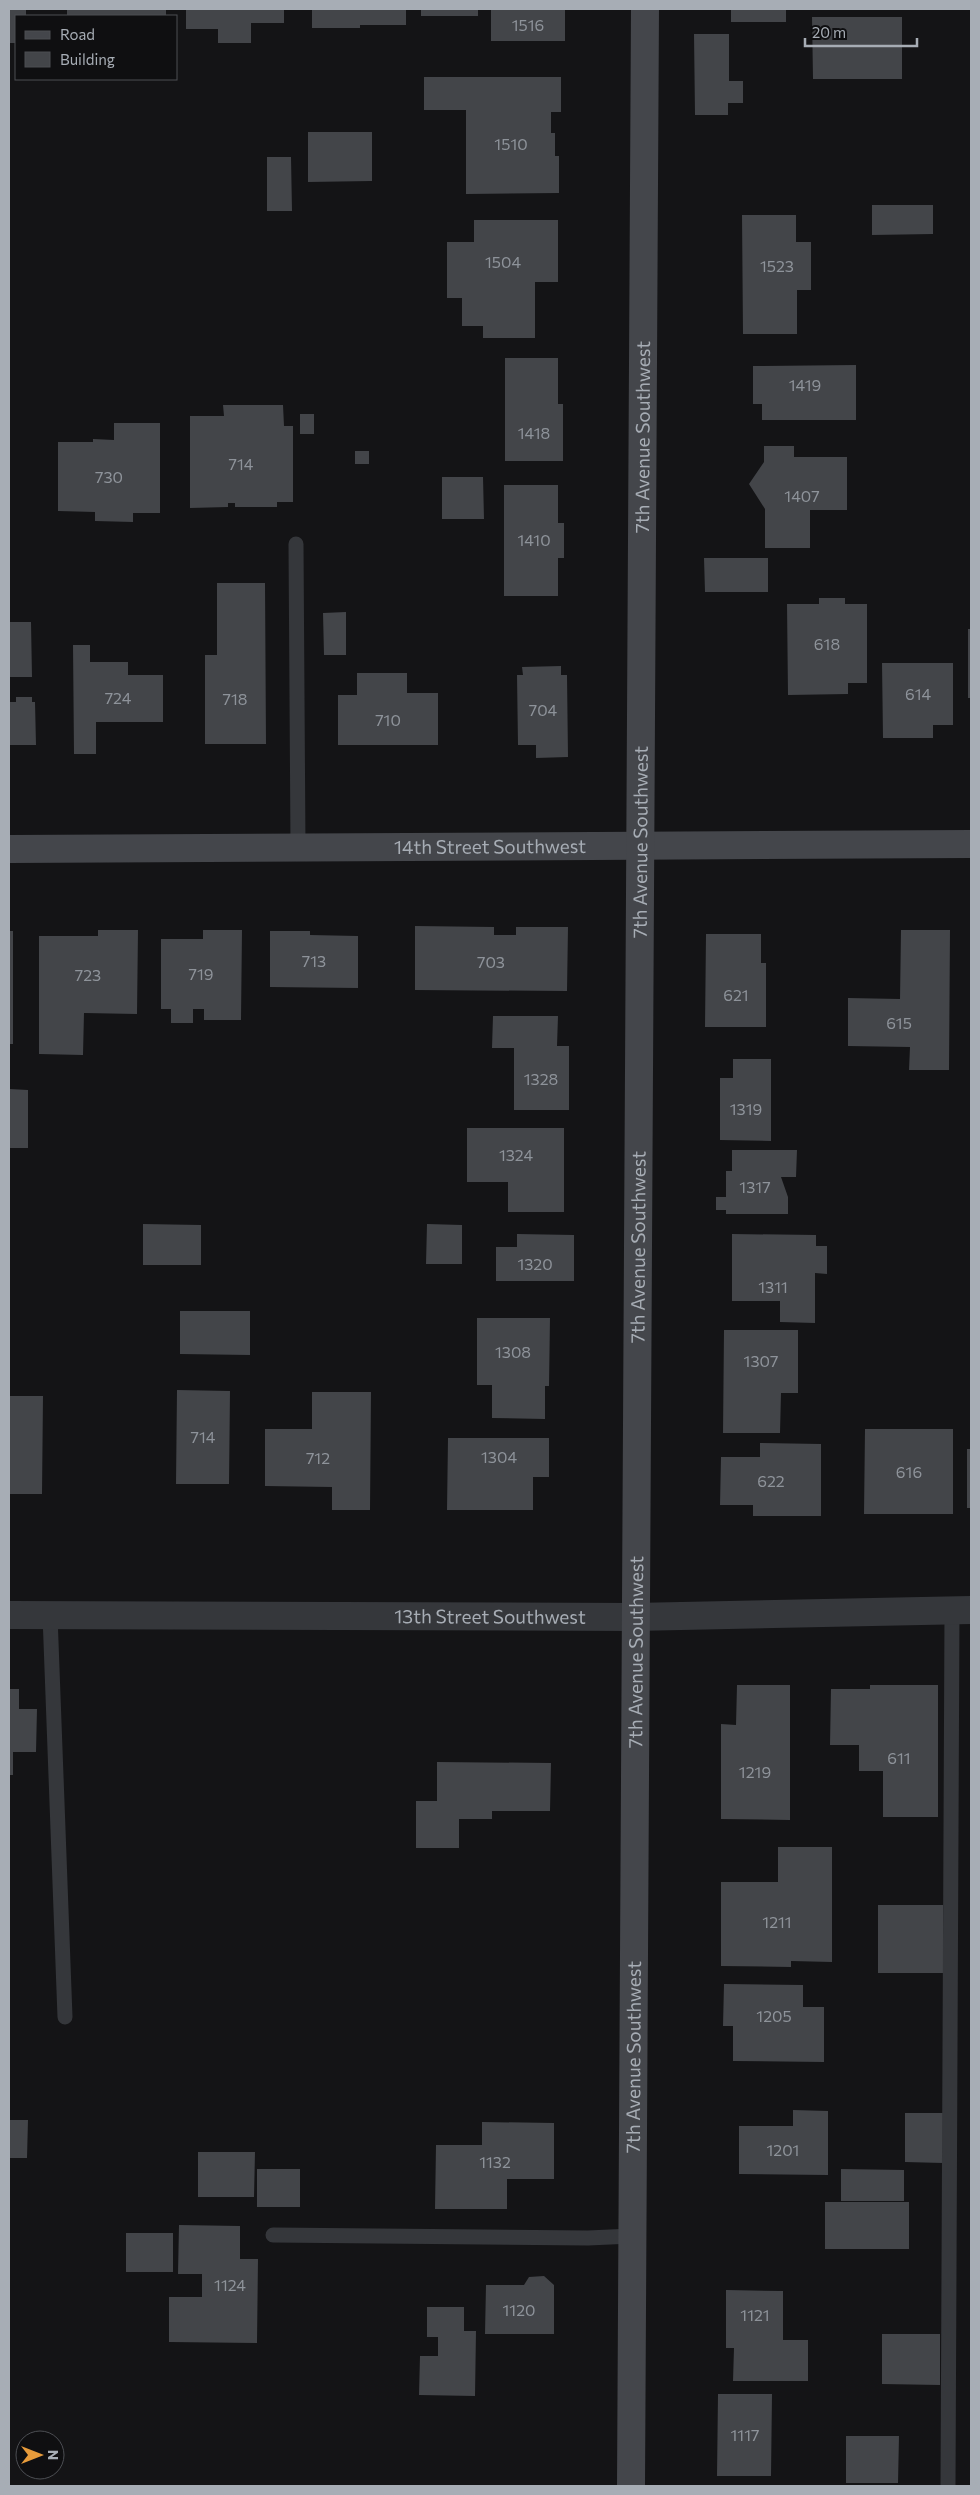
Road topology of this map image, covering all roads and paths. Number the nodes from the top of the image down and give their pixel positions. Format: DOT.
graph roads {
  1 [pos="645,9"];
  2 [pos="296,544"];
  3 [pos="971,844"];
  4 [pos="639,846"];
  5 [pos="298,848"];
  6 [pos="9,849"];
  7 [pos="962,1611"];
  8 [pos="9,1615"];
  9 [pos="50,1615"];
  10 [pos="634,1617"];
  11 [pos="65,2017"];
  12 [pos="273,2235"];
  13 [pos="632,2236"];
  14 [pos="631,2486"];
  15 [pos="948,2486"];
  1 -- 4 [label="street, 7th Avenue Southwest"];
  2 -- 5 [label="lane"];
  3 -- 4 [label="street, 14th Street Southwest"];
  4 -- 5 [label="street, 14th Street Southwest"];
  4 -- 10 [label="street, 7th Avenue Southwest"];
  5 -- 6 [label="street, 14th Street Southwest"];
  7 -- 10 [label="street, 13th Street Southwest"];
  7 -- 15 [label="lane"];
  8 -- 9 [label="street, 13th Street Southwest"];
  9 -- 10 [label="street, 13th Street Southwest"];
  9 -- 11 [label="lane"];
  10 -- 13 [label="street, 7th Avenue Southwest"];
  12 -- 13 [label="lane"];
  13 -- 14 [label="street, 7th Avenue Southwest"];
}
